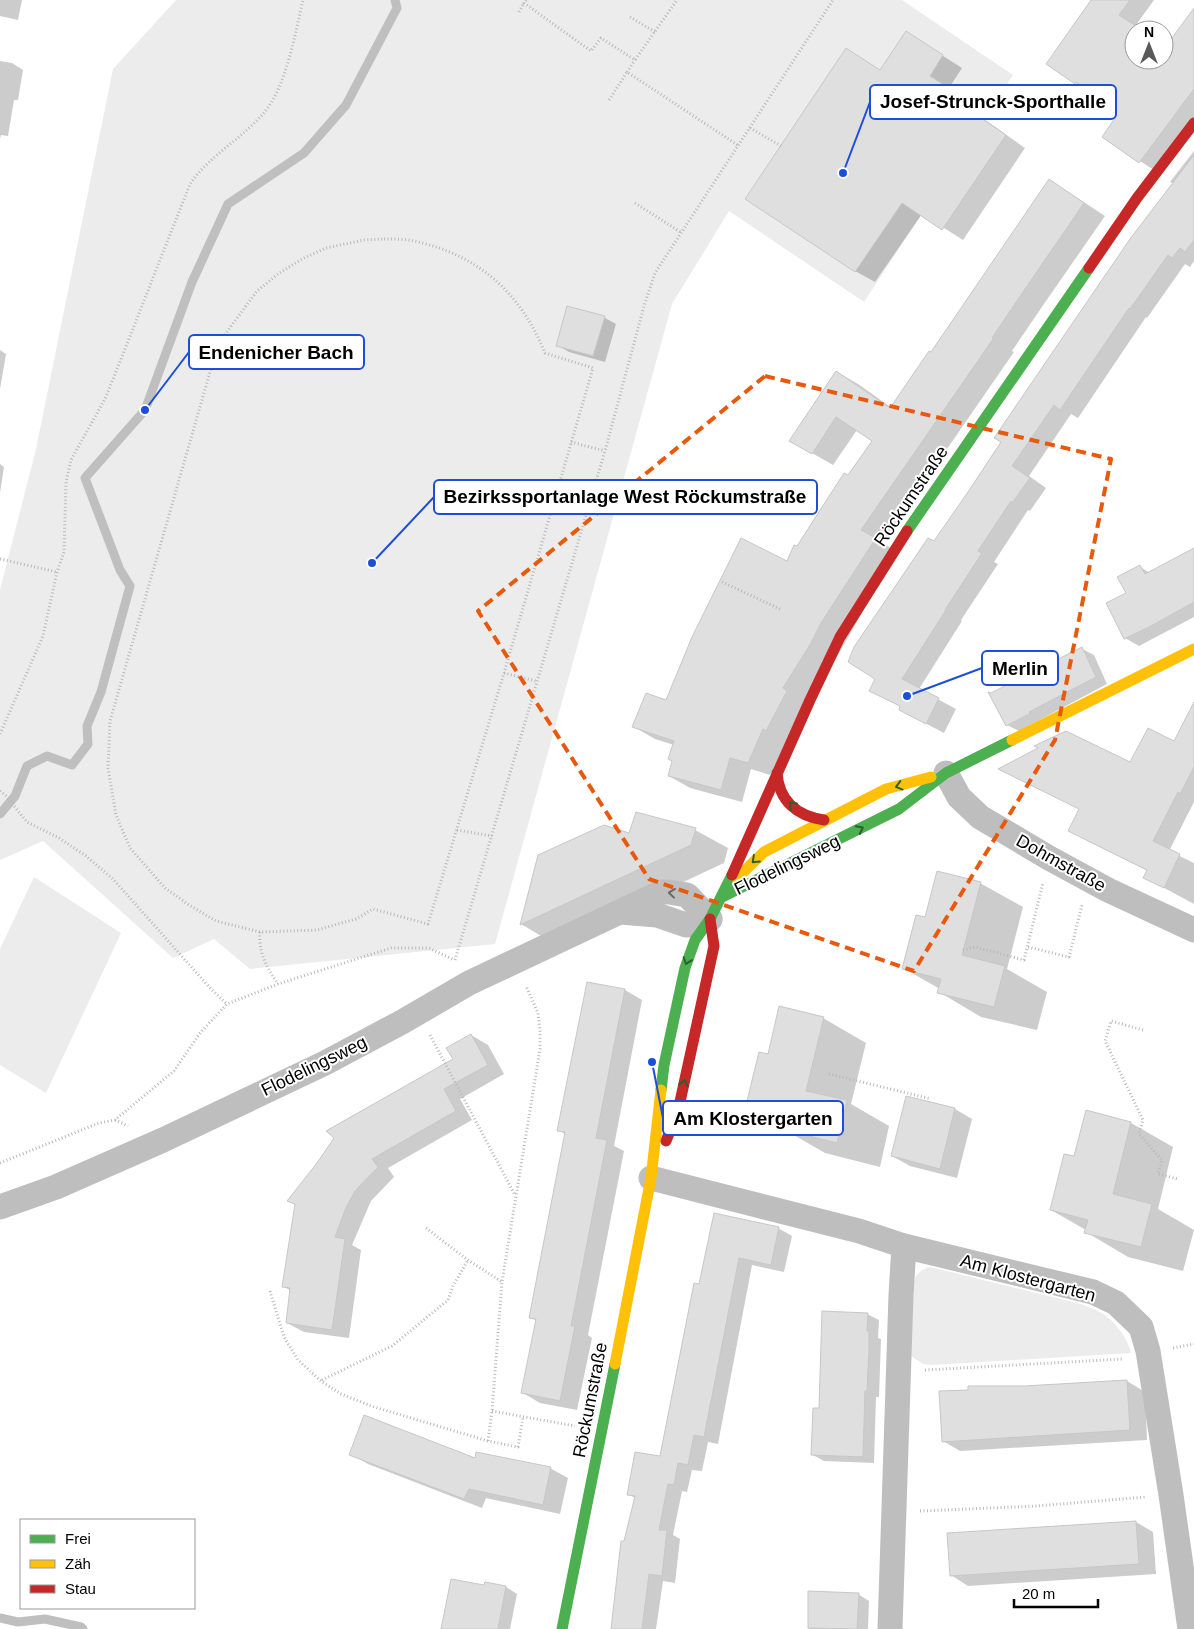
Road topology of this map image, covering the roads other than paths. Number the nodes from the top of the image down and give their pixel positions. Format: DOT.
graph roads {
  1 [pos="1194,123"];
  2 [pos="1194,649"];
  3 [pos="777,773"];
  4 [pos="946,773"];
  5 [pos="824,820"];
  6 [pos="722,897"];
  7 [pos="710,919"];
  8 [pos="1194,930"];
  9 [pos="651,1178"];
  10 [pos="0,1207"];
  11 [pos="904,1246"];
  12 [pos="562,1629"];
  13 [pos="890,1629"];
  14 [pos="1190,1629"];
  1 -- 3 [label="street, Röckumstraße"];
  2 -- 4 [label="street, Flodelingsweg"];
  5 -- 3 [label="street, one-way"];
  3 -- 6 [label="street, Röckumstraße"];
  4 -- 5 [label="street, Flodelingsweg, one-way"];
  6 -- 4 [label="street, Flodelingsweg, one-way"];
  4 -- 8 [label="street, Dohmstraße"];
  5 -- 6 [label="street, Flodelingsweg, one-way"];
  6 -- 7 [label="street, Röckumstraße"];
  9 -- 7 [label="street, Röckumstraße, one-way"];
  7 -- 9 [label="street, Röckumstraße, one-way"];
  7 -- 10 [label="street, Flodelingsweg"];
  9 -- 11 [label="street, Am Klostergarten"];
  9 -- 12 [label="street, Röckumstraße"];
  11 -- 13 [label="street"];
  11 -- 14 [label="street, Am Klostergarten"];
}
